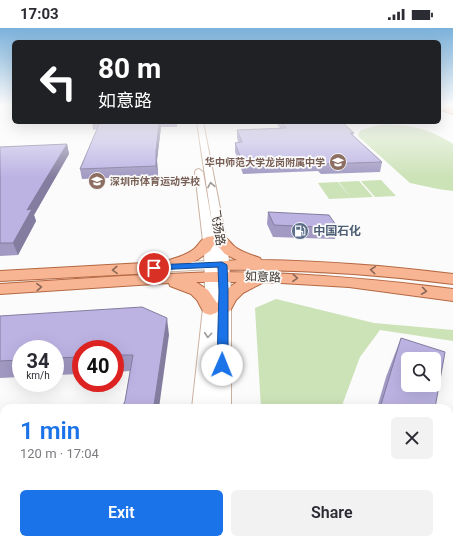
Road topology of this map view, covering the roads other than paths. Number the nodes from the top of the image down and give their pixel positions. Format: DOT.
graph roads {
  1 [pos="193,129"];
  2 [pos="201,129"];
  3 [pos="214,240"];
  4 [pos="217,271"];
  5 [pos="270,271"];
  6 [pos="154,274"];
  7 [pos="0,276"];
  8 [pos="453,279"];
  9 [pos="0,289"];
  10 [pos="453,295"];
  11 [pos="217,308"];
  12 [pos="203,404"];
  13 [pos="221,404"];
  1 -- 3 [label="street, 飞扬路"];
  3 -- 2 [label="street, 飞扬路, one-way"];
  3 -- 4 [label="street, 飞扬路"];
  3 -- 5 [label="main road"];
  3 -- 6 [label="main road"];
  4 -- 5 [label="main road, 如意路"];
  4 -- 6 [label="main road, 如意路"];
  4 -- 11 [label="street, 飞扬路"];
  8 -- 5 [label="main road, 如意路, one-way"];
  5 -- 10 [label="main road, 如意路, one-way"];
  5 -- 11 [label="main road"];
  6 -- 7 [label="main road, 如意路, one-way"];
  9 -- 6 [label="main road, 如意路, one-way"];
  6 -- 11 [label="main road"];
  11 -- 12 [label="street, 飞扬路, one-way"];
  11 -- 13 [label="street, 飞扬路"];
}
